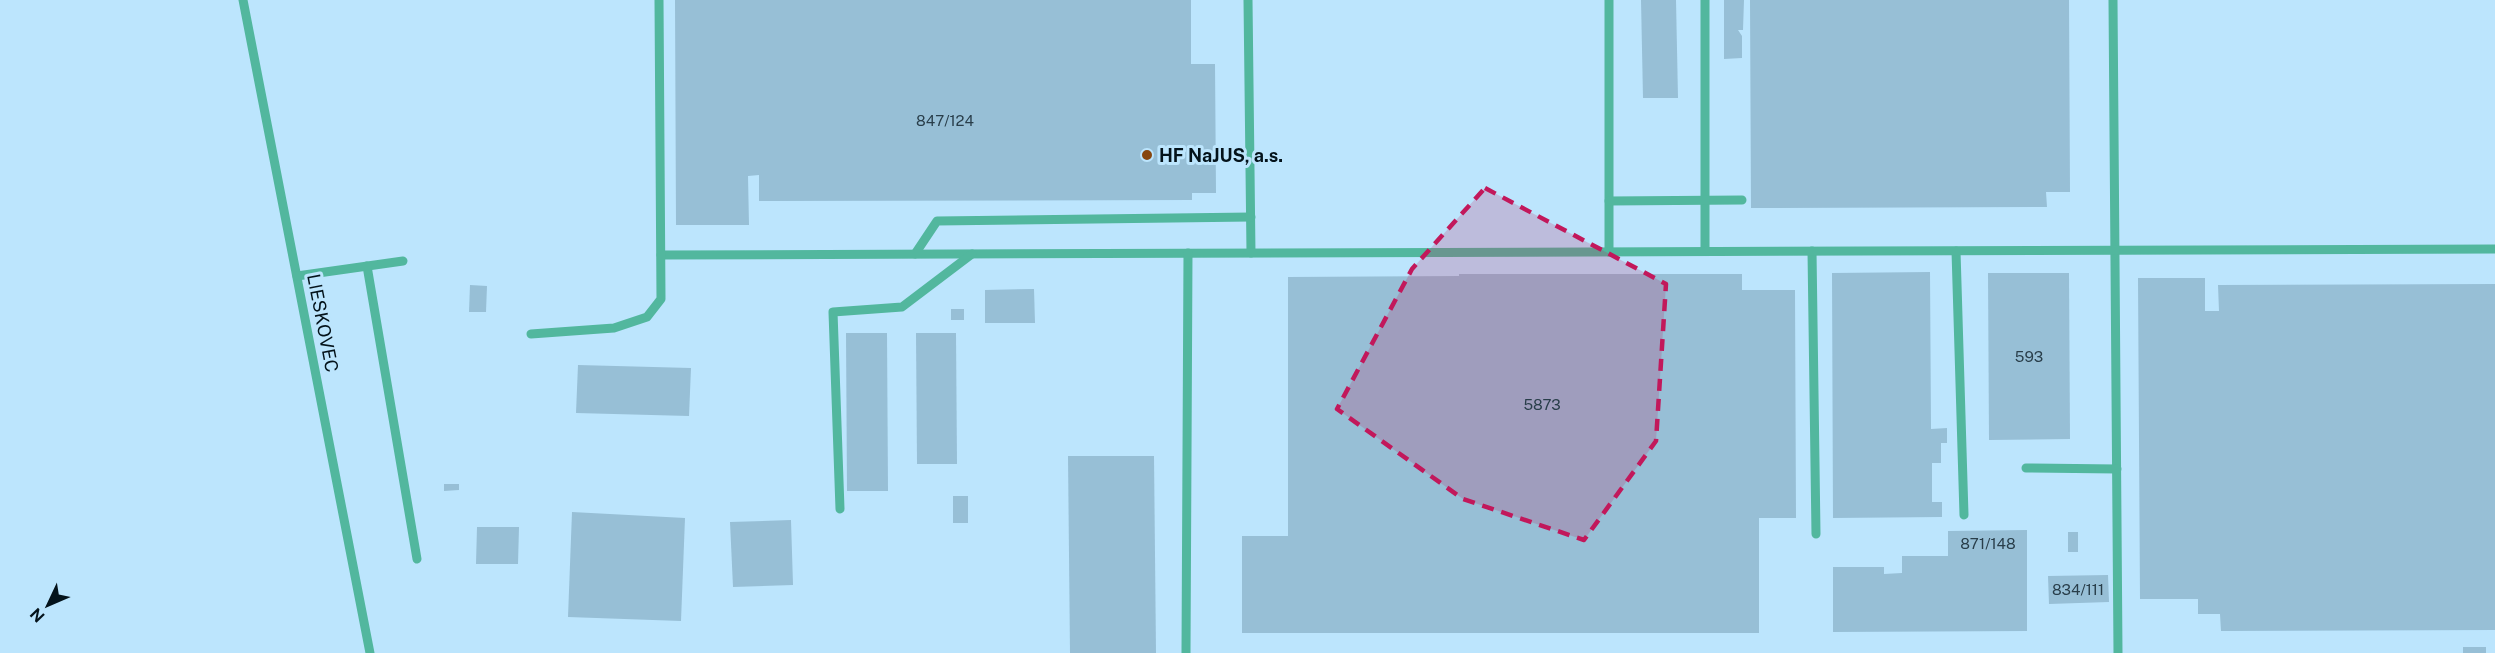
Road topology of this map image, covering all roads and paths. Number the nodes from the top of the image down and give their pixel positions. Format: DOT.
graph roads {
  1 [pos="243,0"];
  2 [pos="659,0"];
  3 [pos="1248,0"];
  4 [pos="1609,0"];
  5 [pos="1705,0"];
  6 [pos="2113,0"];
  7 [pos="1705,200"];
  8 [pos="1742,200"];
  9 [pos="1609,201"];
  10 [pos="1251,217"];
  11 [pos="2495,249"];
  12 [pos="1956,250"];
  13 [pos="2115,250"];
  14 [pos="1705,251"];
  15 [pos="1812,251"];
  16 [pos="1609,252"];
  17 [pos="1188,253"];
  18 [pos="1251,253"];
  19 [pos="915,254"];
  20 [pos="972,254"];
  21 [pos="661,255"];
  22 [pos="403,261"];
  23 [pos="367,266"];
  24 [pos="297,276"];
  25 [pos="531,334"];
  26 [pos="2026,468"];
  27 [pos="2117,469"];
  28 [pos="840,509"];
  29 [pos="1964,515"];
  30 [pos="1816,534"];
  31 [pos="417,559"];
  32 [pos="370,653"];
  33 [pos="1186,653"];
  34 [pos="2118,653"];
  1 -- 24 [label="lane, LIESKOVEC"];
  2 -- 21 [label="lane"];
  3 -- 10 [label="lane"];
  4 -- 9 [label="lane"];
  5 -- 7 [label="lane"];
  6 -- 13 [label="lane"];
  7 -- 8 [label="lane"];
  7 -- 9 [label="lane"];
  7 -- 14 [label="lane"];
  9 -- 16 [label="lane"];
  10 -- 18 [label="lane"];
  10 -- 19 [label="lane"];
  11 -- 13 [label="lane"];
  12 -- 13 [label="lane"];
  12 -- 15 [label="lane"];
  12 -- 29 [label="lane"];
  13 -- 27 [label="lane"];
  14 -- 15 [label="lane"];
  14 -- 16 [label="lane"];
  15 -- 30 [label="lane"];
  16 -- 18 [label="lane"];
  17 -- 18 [label="lane"];
  17 -- 20 [label="lane"];
  17 -- 33 [label="lane"];
  19 -- 20 [label="lane"];
  19 -- 21 [label="lane"];
  20 -- 28 [label="lane"];
  21 -- 25 [label="lane"];
  22 -- 23 [label="lane"];
  23 -- 24 [label="lane"];
  23 -- 31 [label="lane"];
  24 -- 32 [label="lane, LIESKOVEC"];
  26 -- 27 [label="lane"];
  27 -- 34 [label="lane"];
}
